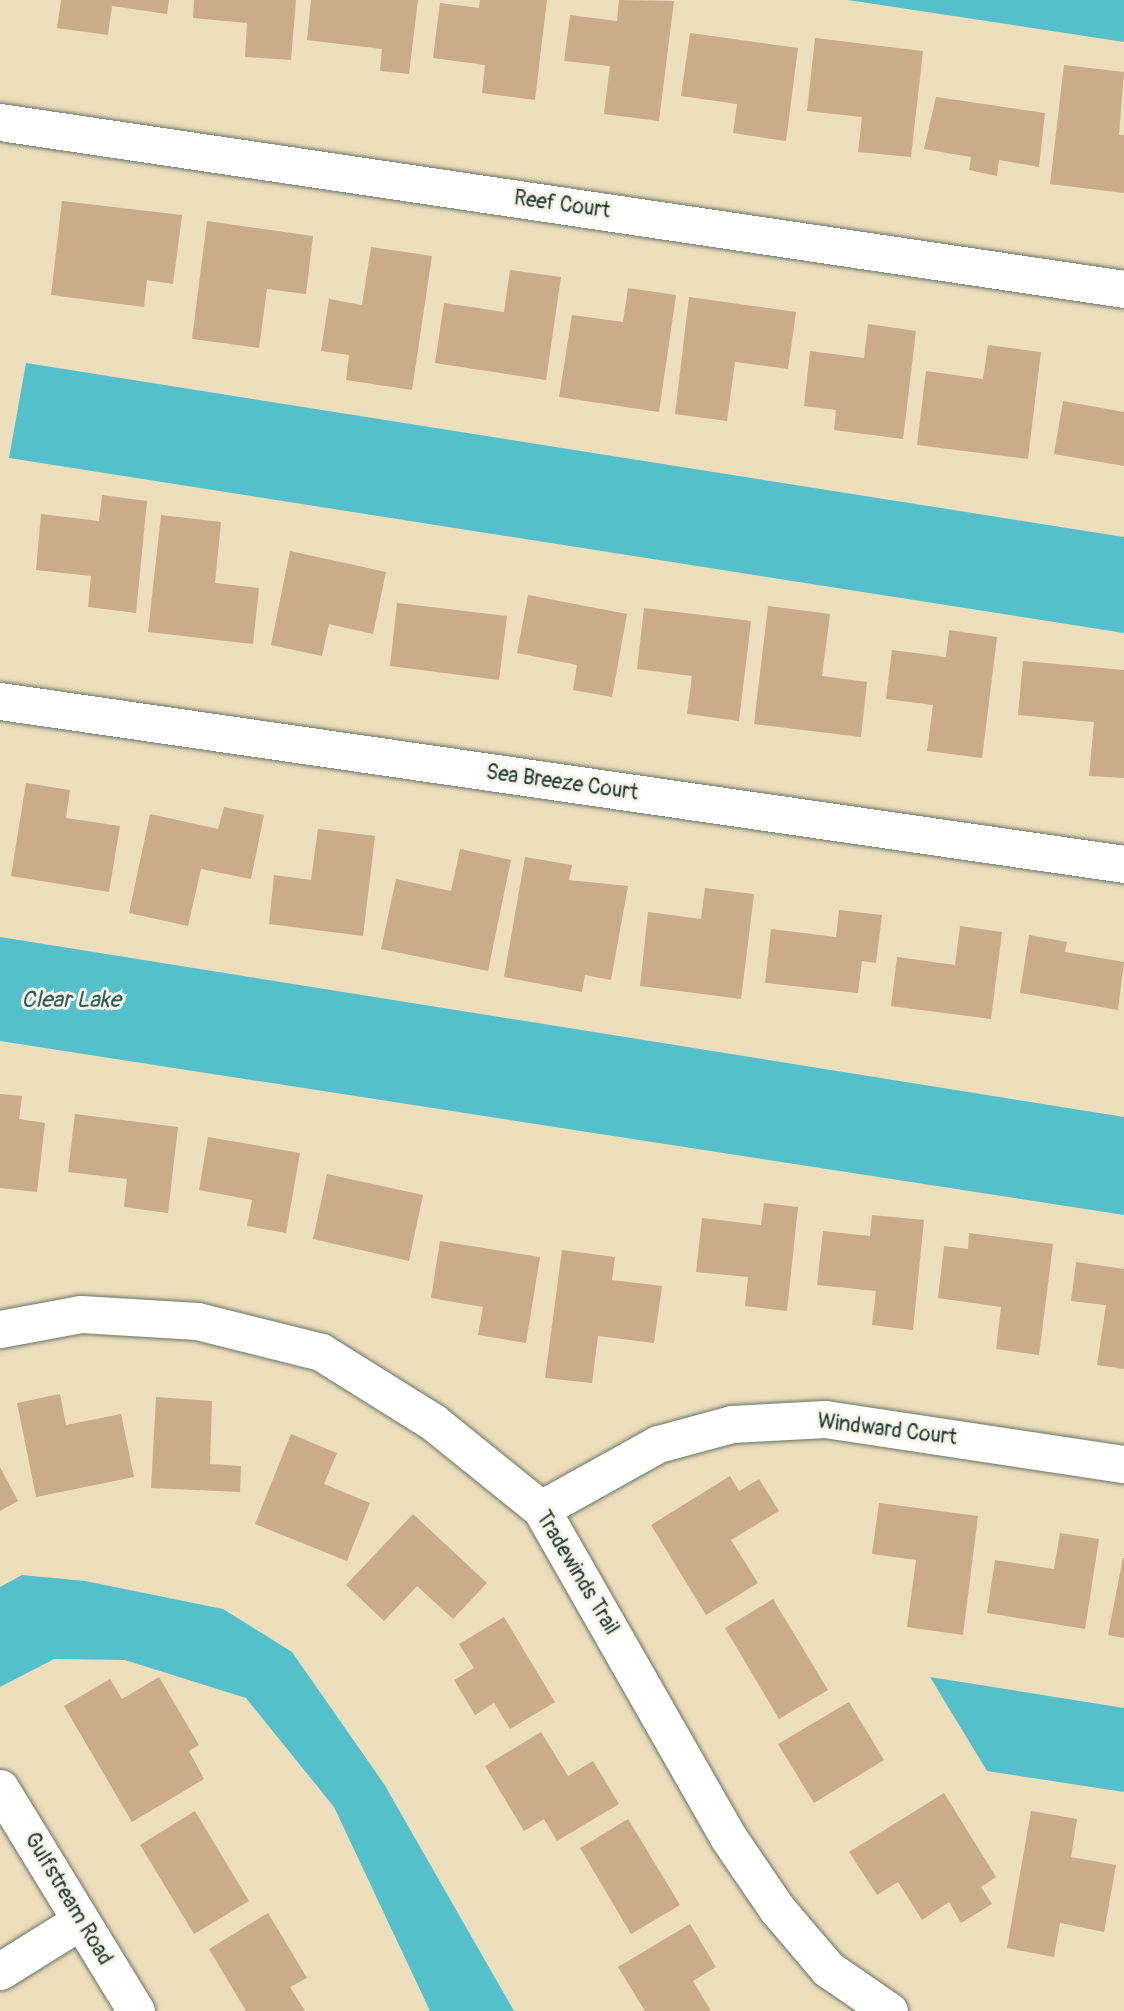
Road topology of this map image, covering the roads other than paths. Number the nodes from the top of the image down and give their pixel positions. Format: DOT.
graph roads {
  1 [pos="0,122"];
  2 [pos="1124,289"];
  3 [pos="0,701"];
  4 [pos="1124,864"];
  5 [pos="0,1329"];
  6 [pos="1124,1464"];
  7 [pos="541,1509"];
  8 [pos="0,1788"];
  9 [pos="80,1921"];
  10 [pos="0,1971"];
  11 [pos="136,2011"];
  12 [pos="889,2011"];
  1 -- 2 [label="street, Reef Court"];
  3 -- 4 [label="street, Sea Breeze Court"];
  5 -- 7 [label="street, Tradewinds Trail"];
  6 -- 7 [label="street, Windward Court"];
  7 -- 12 [label="street, Tradewinds Trail"];
  8 -- 9 [label="street, Gulfstream Road"];
  9 -- 10 [label="street"];
  9 -- 11 [label="street, Gulfstream Road"];
}
